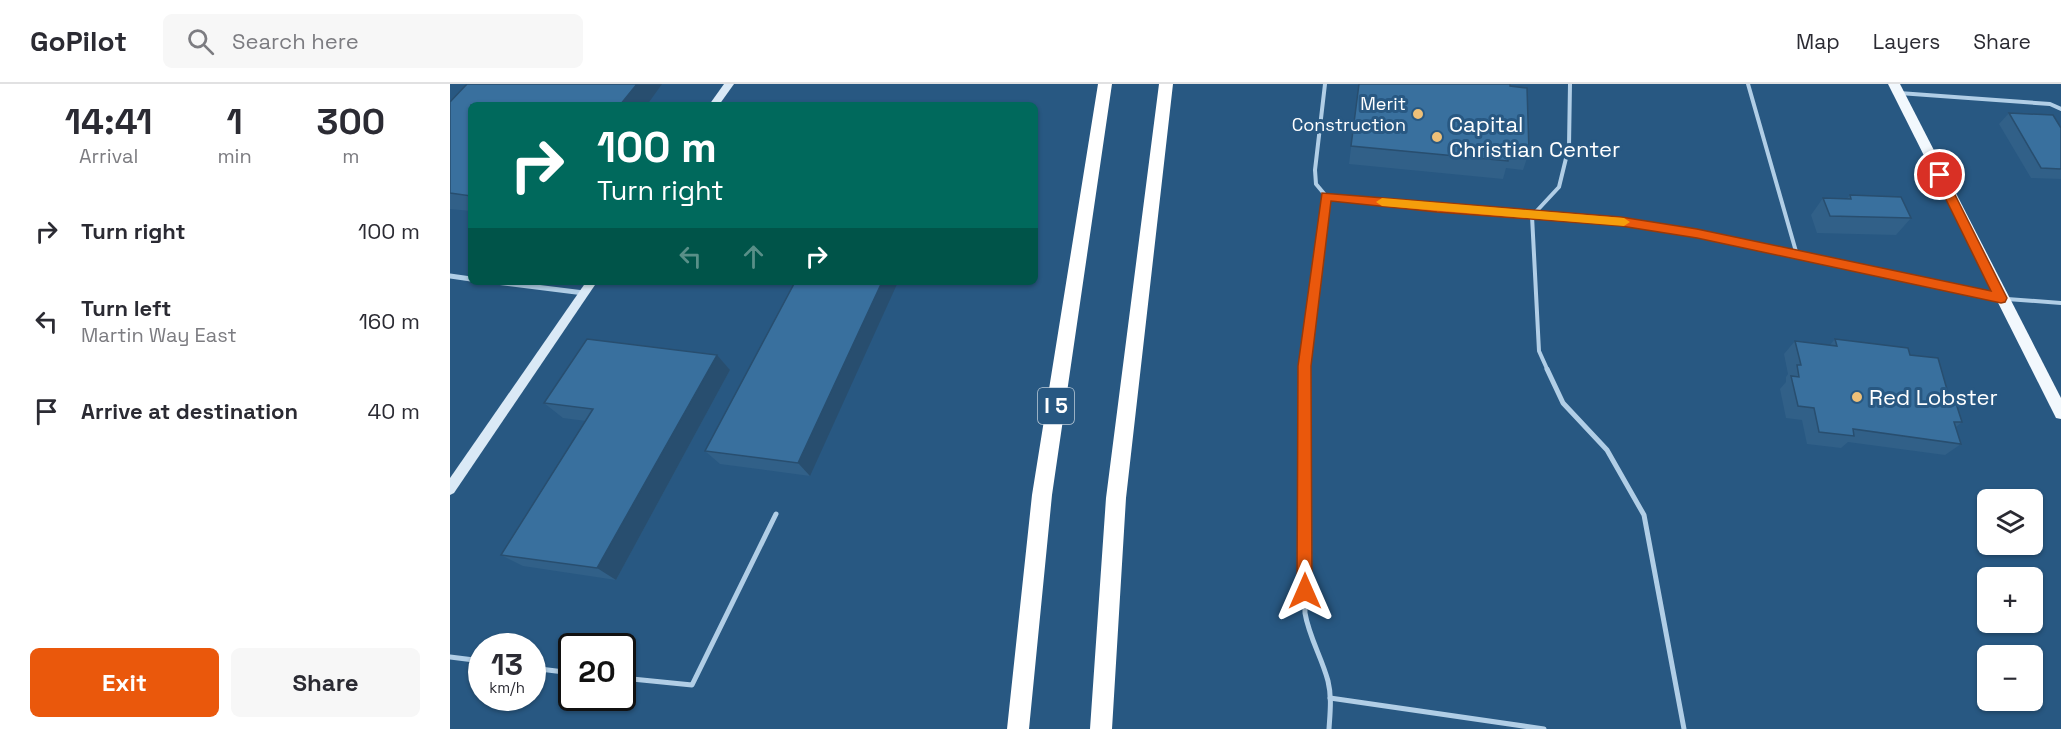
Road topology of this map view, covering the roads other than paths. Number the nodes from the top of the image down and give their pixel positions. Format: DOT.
graph roads {
  1 [pos="729,84"];
  2 [pos="1105,84"];
  3 [pos="1166,84"];
  4 [pos="1325,84"];
  5 [pos="1570,84"];
  6 [pos="1748,84"];
  7 [pos="1897,89"];
  8 [pos="716,102"];
  9 [pos="2061,109"];
  10 [pos="1326,196"];
  11 [pos="1532,216"];
  12 [pos="1797,255"];
  13 [pos="450,276"];
  14 [pos="468,279"];
  15 [pos="520,285"];
  16 [pos="590,285"];
  17 [pos="584,293"];
  18 [pos="2001,298"];
  19 [pos="2061,303"];
  20 [pos="2061,413"];
  21 [pos="450,489"];
  22 [pos="776,514"];
  23 [pos="450,657"];
  24 [pos="468,659"];
  25 [pos="636,680"];
  26 [pos="1330,698"];
  27 [pos="1018,729"];
  28 [pos="1101,729"];
  29 [pos="1329,729"];
  30 [pos="1544,729"];
  31 [pos="1684,729"];
  1 -- 8 [label="street"];
  2 -- 27 [label="highway, I 5"];
  3 -- 28 [label="highway"];
  4 -- 10 [label="lane"];
  5 -- 11 [label="lane"];
  6 -- 12 [label="lane"];
  7 -- 9 [label="lane"];
  7 -- 18 [label="main road"];
  10 -- 11 [label="lane"];
  10 -- 26 [label="lane"];
  11 -- 12 [label="lane"];
  11 -- 31 [label="lane"];
  12 -- 18 [label="lane"];
  13 -- 14 [label="street"];
  15 -- 17 [label="street"];
  16 -- 17 [label="street"];
  17 -- 21 [label="street"];
  18 -- 19 [label="lane"];
  18 -- 20 [label="main road"];
  22 -- 25 [label="lane"];
  23 -- 24 [label="lane"];
  26 -- 29 [label="lane"];
  26 -- 30 [label="lane"];
}
